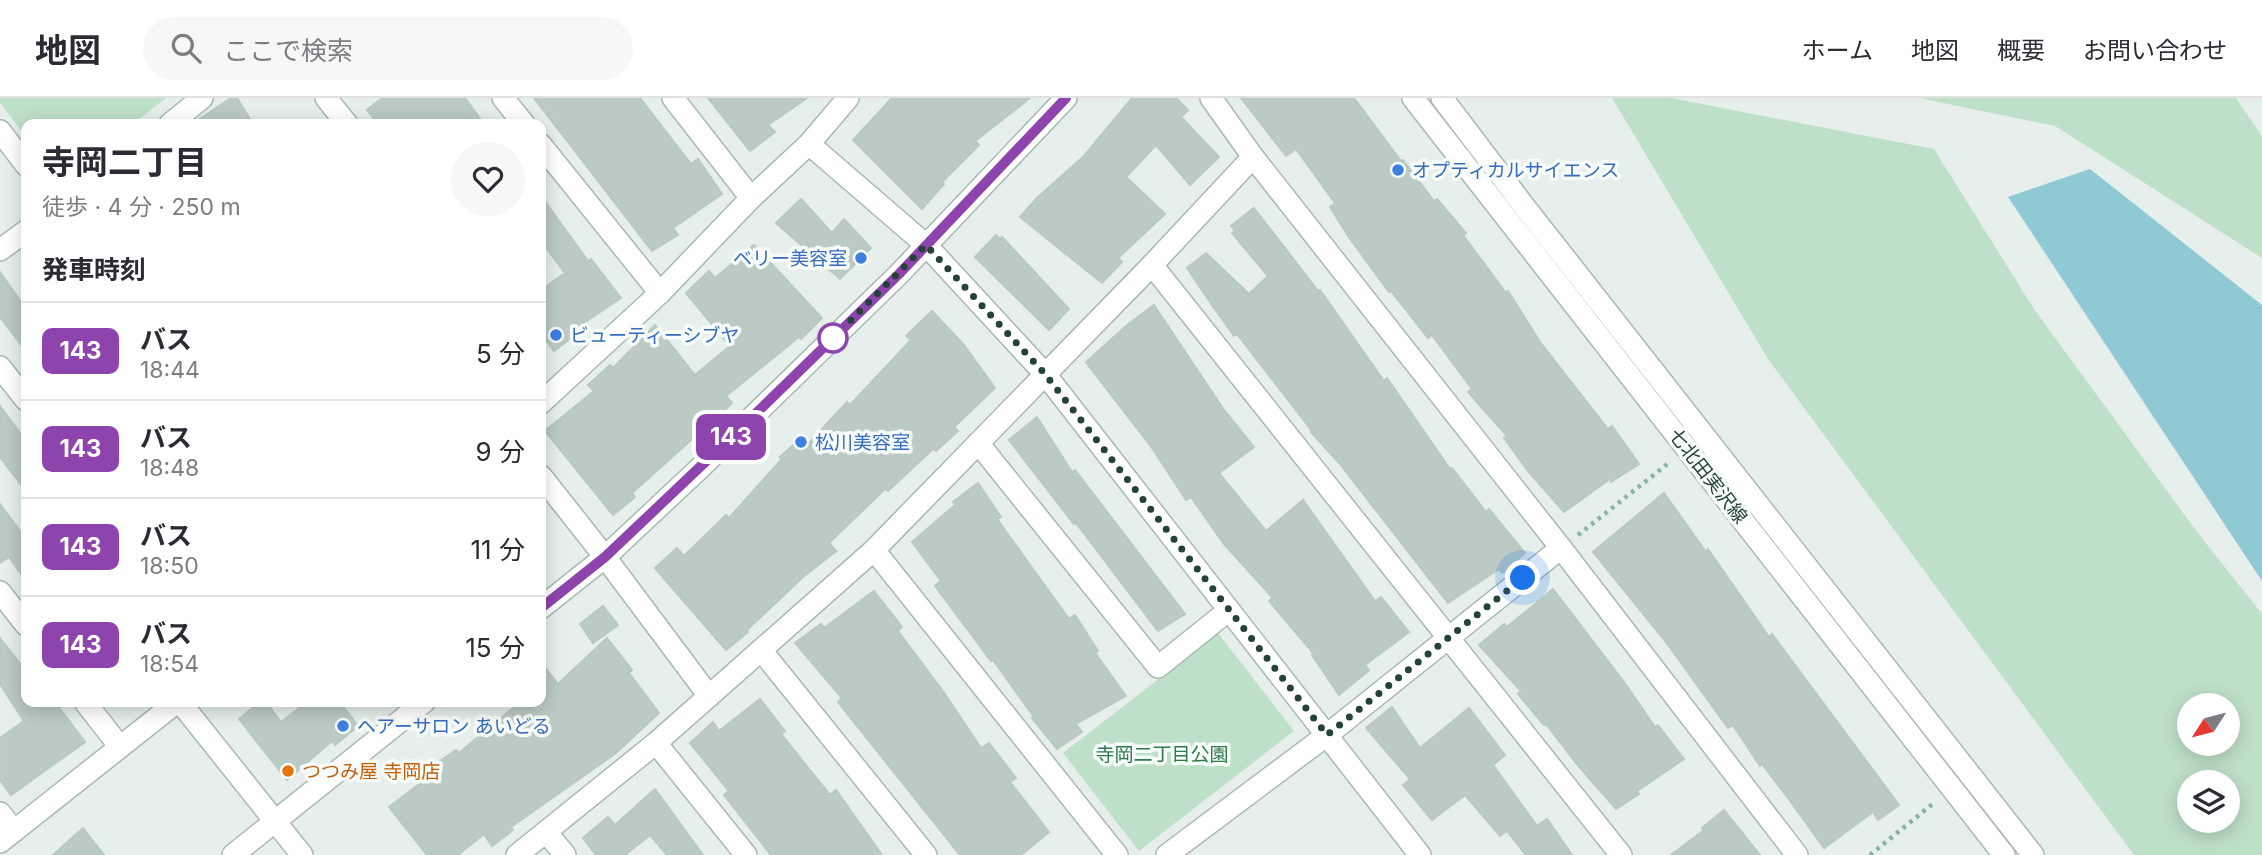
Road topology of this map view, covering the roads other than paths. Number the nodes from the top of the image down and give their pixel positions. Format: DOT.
graph roads {
  1 [pos="202,98"];
  2 [pos="326,98"];
  3 [pos="503,98"];
  4 [pos="673,98"];
  5 [pos="848,98"];
  6 [pos="1066,98"];
  7 [pos="1211,98"];
  8 [pos="1413,98"];
  9 [pos="1442,98"];
  10 [pos="177,119"];
  11 [pos="343,119"];
  12 [pos="520,119"];
  13 [pos="0,131"];
  14 [pos="809,144"];
  15 [pos="546,151"];
  16 [pos="1253,157"];
  17 [pos="21,158"];
  18 [pos="751,198"];
  19 [pos="21,235"];
  20 [pos="926,245"];
  21 [pos="0,250"];
  22 [pos="1152,265"];
  23 [pos="660,293"];
  24 [pos="0,367"];
  25 [pos="1045,374"];
  26 [pos="546,388"];
  27 [pos="21,394"];
  28 [pos="978,443"];
  29 [pos="546,482"];
  30 [pos="1561,548"];
  31 [pos="874,550"];
  32 [pos="605,557"];
  33 [pos="0,592"];
  34 [pos="546,604"];
  35 [pos="1229,610"];
  36 [pos="21,619"];
  37 [pos="1447,638"];
  38 [pos="761,650"];
  39 [pos="709,696"];
  40 [pos="89,707"];
  41 [pos="172,707"];
  42 [pos="182,707"];
  43 [pos="418,707"];
  44 [pos="1327,735"];
  45 [pos="656,743"];
  46 [pos="120,747"];
  47 [pos="0,813"];
  48 [pos="276,821"];
  49 [pos="546,832"];
  50 [pos="7,837"];
  51 [pos="233,855"];
  52 [pos="302,855"];
  53 [pos="517,855"];
  54 [pos="565,855"];
  55 [pos="746,855"];
  56 [pos="926,855"];
  57 [pos="1117,855"];
  58 [pos="1167,855"];
  59 [pos="1420,855"];
  60 [pos="1621,855"];
  61 [pos="1797,855"];
  62 [pos="2004,855"];
  63 [pos="2033,855"];
  1 -- 10 [label="street"];
  2 -- 11 [label="street"];
  3 -- 12 [label="street"];
  4 -- 18 [label="street"];
  5 -- 14 [label="street"];
  6 -- 20 [label="street"];
  7 -- 16 [label="street"];
  8 -- 62 [label="street, 七北田実沢線"];
  9 -- 63 [label="street"];
  13 -- 17 [label="street"];
  14 -- 18 [label="street"];
  14 -- 20 [label="street"];
  15 -- 23 [label="street"];
  16 -- 22 [label="street"];
  16 -- 30 [label="street"];
  18 -- 23 [label="street"];
  19 -- 21 [label="street"];
  20 -- 25 [label="street"];
  20 -- 32 [label="street"];
  22 -- 25 [label="street"];
  22 -- 37 [label="street"];
  23 -- 26 [label="street"];
  24 -- 27 [label="street"];
  25 -- 28 [label="street"];
  25 -- 35 [label="street"];
  28 -- 31 [label="street"];
  28 -- 35 [label="street"];
  29 -- 32 [label="street"];
  30 -- 37 [label="street"];
  30 -- 61 [label="street"];
  31 -- 38 [label="street"];
  31 -- 57 [label="street"];
  32 -- 34 [label="street"];
  32 -- 39 [label="street"];
  33 -- 36 [label="street"];
  35 -- 44 [label="street"];
  37 -- 44 [label="street"];
  37 -- 60 [label="street"];
  38 -- 39 [label="street"];
  38 -- 56 [label="street"];
  39 -- 45 [label="street"];
  40 -- 46 [label="street"];
  41 -- 46 [label="street"];
  42 -- 48 [label="street"];
  43 -- 48 [label="street"];
  44 -- 58 [label="street"];
  44 -- 59 [label="street"];
  45 -- 49 [label="street"];
  45 -- 55 [label="street"];
  46 -- 50 [label="street"];
  47 -- 50 [label="street"];
  48 -- 51 [label="street"];
  48 -- 52 [label="street"];
  49 -- 53 [label="street"];
  49 -- 54 [label="street"];
}
